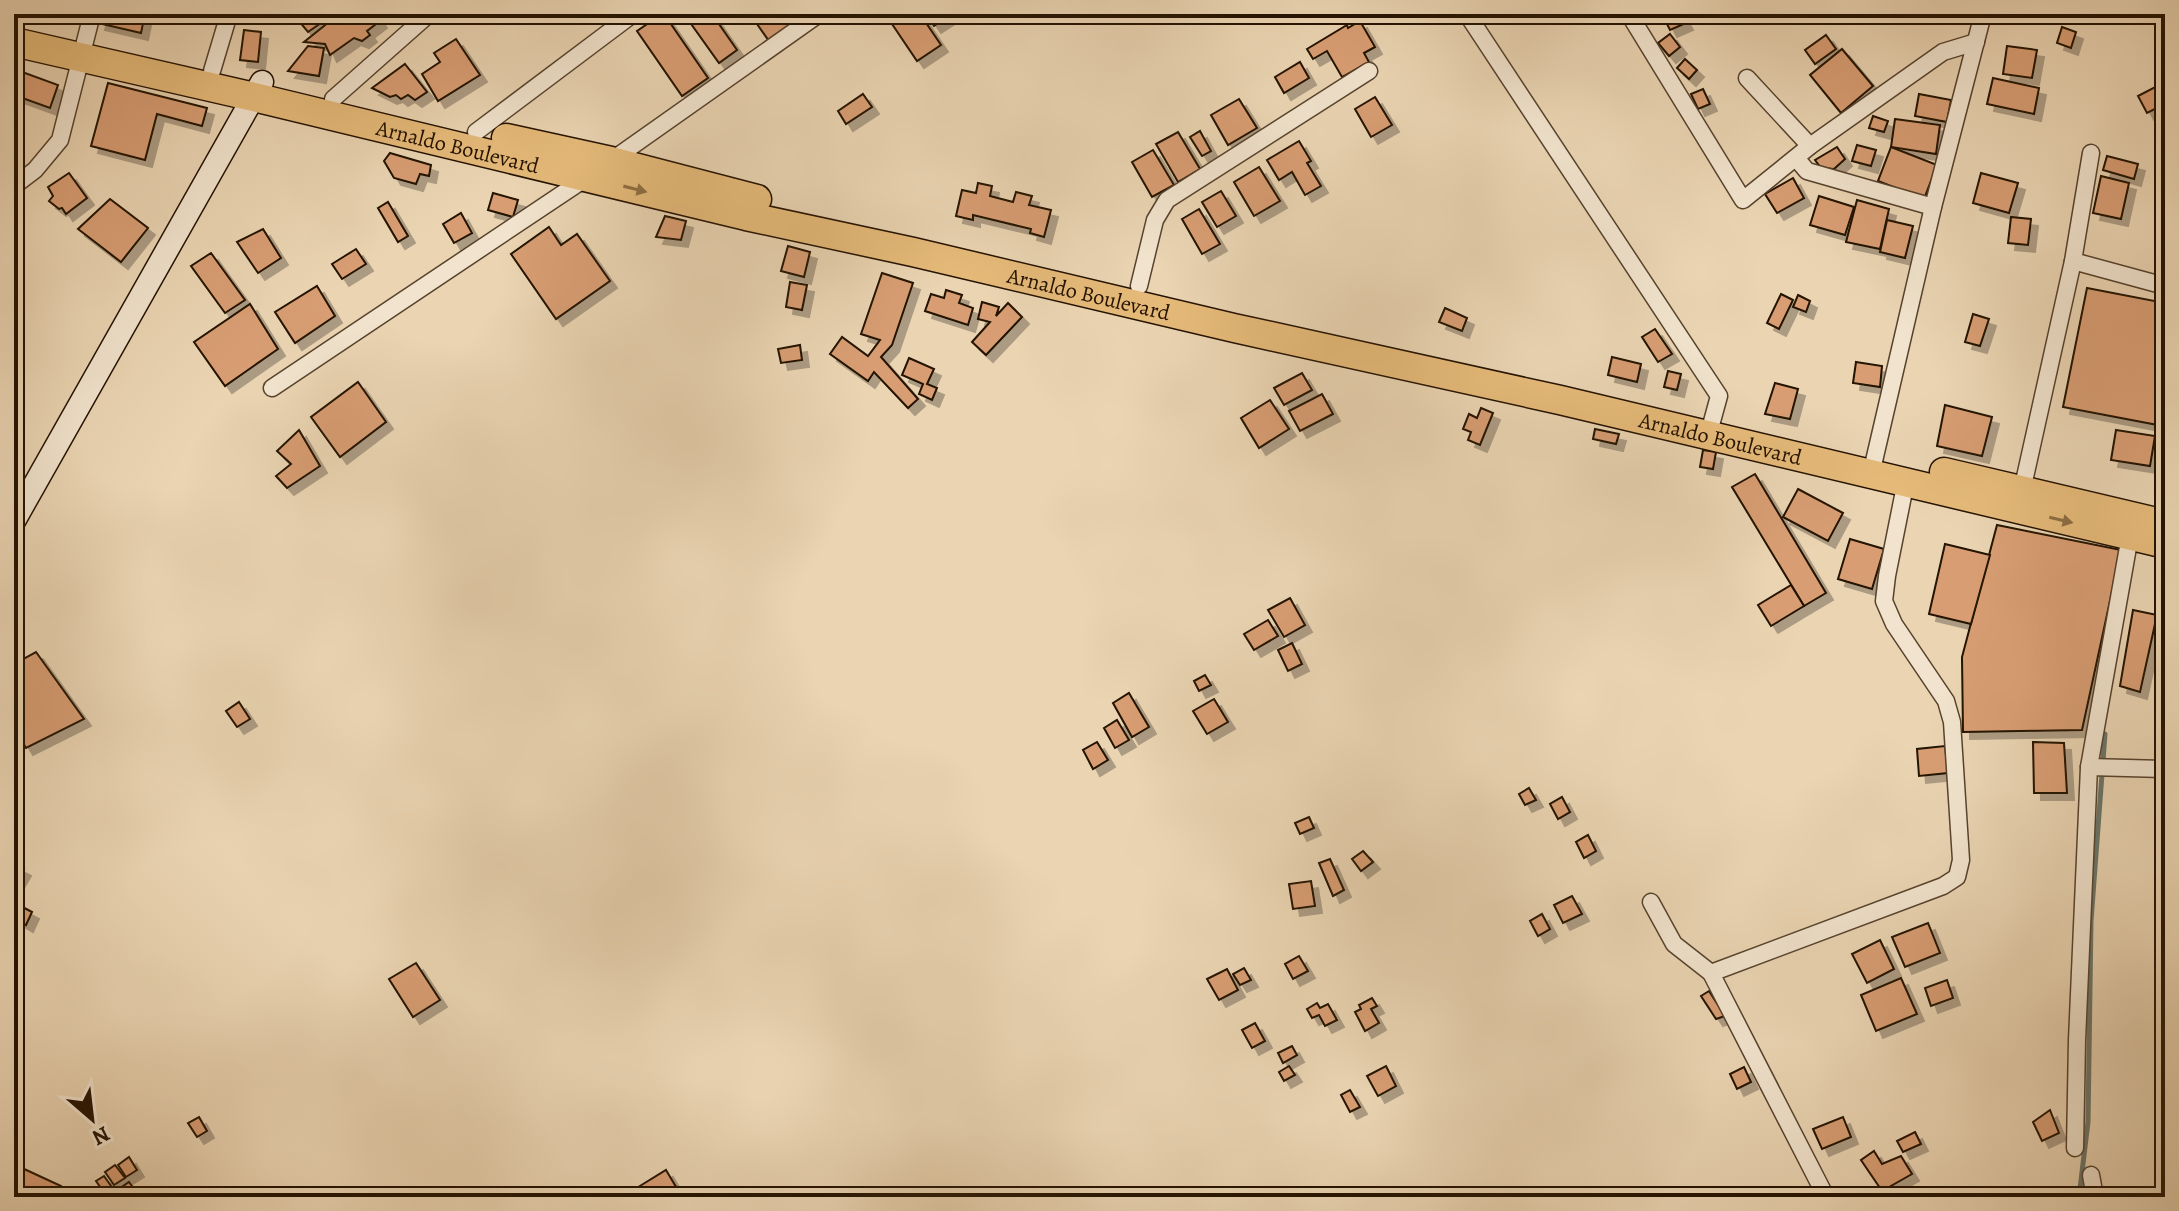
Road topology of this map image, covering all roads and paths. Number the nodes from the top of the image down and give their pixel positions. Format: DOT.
graph roads {
  1 [pos="229,14"];
  2 [pos="429,14"];
  3 [pos="633,14"];
  4 [pos="819,14"];
  5 [pos="1467,14"];
  6 [pos="1629,14"];
  7 [pos="1983,14"];
  8 [pos="14,25"];
  9 [pos="87,37"];
  10 [pos="14,42"];
  11 [pos="1976,42"];
  12 [pos="212,71"];
  13 [pos="1369,71"];
  14 [pos="1747,78"];
  15 [pos="258,90"];
  16 [pos="333,99"];
  17 [pos="426,129"];
  18 [pos="476,132"];
  19 [pos="1810,146"];
  20 [pos="2091,153"];
  21 [pos="1796,158"];
  22 [pos="611,161"];
  23 [pos="587,177"];
  24 [pos="14,186"];
  25 [pos="748,207"];
  26 [pos="1933,207"];
  27 [pos="2073,261"];
  28 [pos="1075,280"];
  29 [pos="1139,286"];
  30 [pos="2165,286"];
  31 [pos="1237,319"];
  32 [pos="272,388"];
  33 [pos="1710,428"];
  34 [pos="1874,465"];
  35 [pos="1906,481"];
  36 [pos="2020,500"];
  37 [pos="14,521"];
  38 [pos="2165,524"];
  39 [pos="2130,536"];
  40 [pos="2165,544"];
  41 [pos="2165,760"];
  42 [pos="2089,767"];
  43 [pos="1651,902"];
  44 [pos="1711,973"];
  45 [pos="2075,1148"];
  46 [pos="2091,1175"];
  47 [pos="1826,1197"];
  48 [pos="2095,1197"];
  1 -- 12 [label="street"];
  2 -- 16 [label="street"];
  3 -- 18 [label="street"];
  4 -- 22 [label="street"];
  5 -- 33 [label="street"];
  6 -- 21 [label="street"];
  7 -- 11 [label="street"];
  8 -- 9 [label="highway, Arnaldo Boulevard"];
  9 -- 10 [label="highway, Arnaldo Boulevard"];
  9 -- 12 [label="highway, Arnaldo Boulevard"];
  9 -- 15 [label="highway, Arnaldo Boulevard"];
  9 -- 24 [label="street"];
  11 -- 19 [label="street"];
  11 -- 26 [label="street"];
  12 -- 15 [label="highway, Arnaldo Boulevard"];
  13 -- 29 [label="street"];
  14 -- 19 [label="street"];
  15 -- 16 [label="highway, Arnaldo Boulevard"];
  15 -- 17 [label="highway, Arnaldo Boulevard"];
  15 -- 37 [label="street"];
  16 -- 17 [label="highway, Arnaldo Boulevard"];
  17 -- 18 [label="highway, Arnaldo Boulevard"];
  17 -- 23 [label="highway, Arnaldo Boulevard"];
  18 -- 22 [label="highway, Arnaldo Boulevard"];
  19 -- 21 [label="street"];
  20 -- 27 [label="street"];
  21 -- 26 [label="street"];
  22 -- 23 [label="street"];
  22 -- 25 [label="highway, Arnaldo Boulevard"];
  23 -- 25 [label="highway, Arnaldo Boulevard, one-way"];
  23 -- 32 [label="street"];
  25 -- 28 [label="highway, Arnaldo Boulevard"];
  26 -- 34 [label="street"];
  27 -- 30 [label="street"];
  27 -- 36 [label="street"];
  28 -- 29 [label="highway, Arnaldo Boulevard"];
  28 -- 31 [label="highway, Arnaldo Boulevard"];
  29 -- 31 [label="highway, Arnaldo Boulevard"];
  31 -- 33 [label="highway, Arnaldo Boulevard"];
  33 -- 34 [label="highway, Arnaldo Boulevard"];
  34 -- 35 [label="highway, Arnaldo Boulevard"];
  34 -- 36 [label="highway, Arnaldo Boulevard"];
  35 -- 36 [label="highway, Arnaldo Boulevard"];
  35 -- 44 [label="street"];
  36 -- 38 [label="highway, Arnaldo Boulevard"];
  36 -- 39 [label="highway, Arnaldo Boulevard, one-way"];
  39 -- 40 [label="highway, Arnaldo Boulevard"];
  39 -- 42 [label="street"];
  41 -- 42 [label="street"];
  42 -- 45 [label="street"];
  43 -- 44 [label="street"];
  44 -- 47 [label="street"];
  46 -- 48 [label="street"];
}
